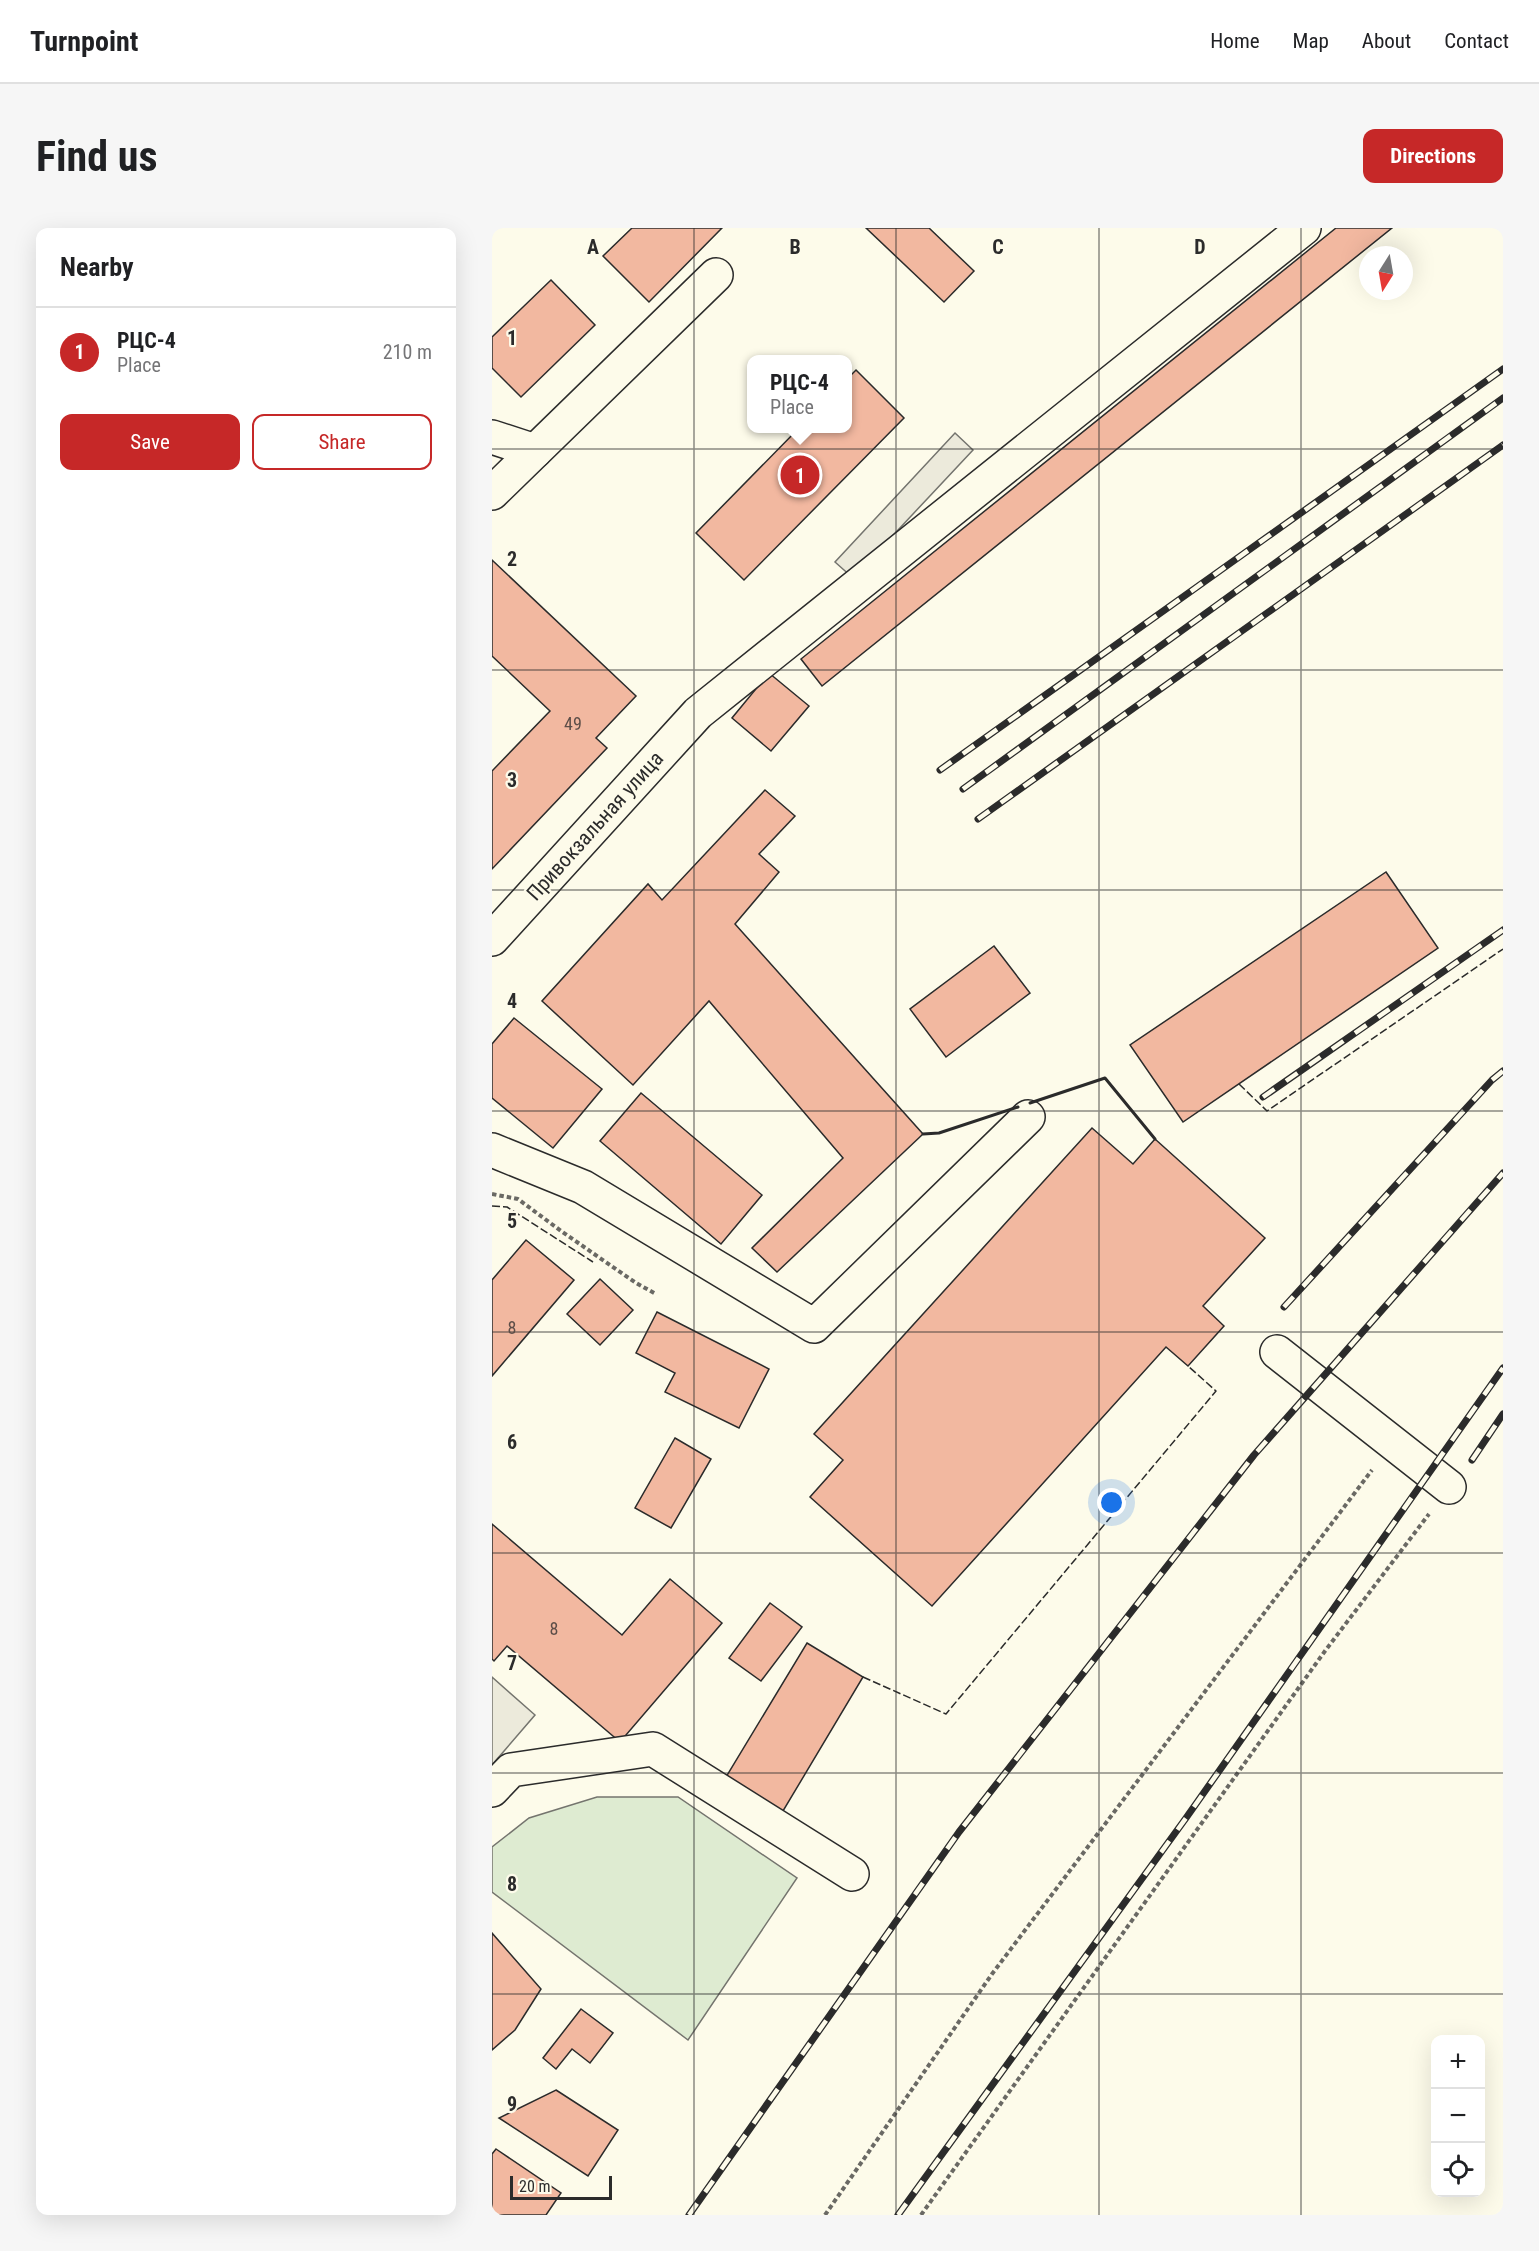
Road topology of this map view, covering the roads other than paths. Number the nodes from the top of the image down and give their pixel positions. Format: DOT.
graph roads {
  1 [pos="1304,228"];
  2 [pos="716,275"];
  3 [pos="492,437"];
  4 [pos="535,451"];
  5 [pos="492,493"];
  6 [pos="492,939"];
  7 [pos="1028,1117"];
  8 [pos="492,1150"];
  9 [pos="1277,1352"];
  10 [pos="1449,1487"];
  11 [pos="492,1790"];
  12 [pos="852,1874"];
  1 -- 6 [label="street, Привокзальная улица"];
  2 -- 4 [label="street"];
  3 -- 4 [label="street"];
  4 -- 5 [label="street"];
  7 -- 8 [label="street"];
  9 -- 10 [label="street"];
  11 -- 12 [label="street"];
}
